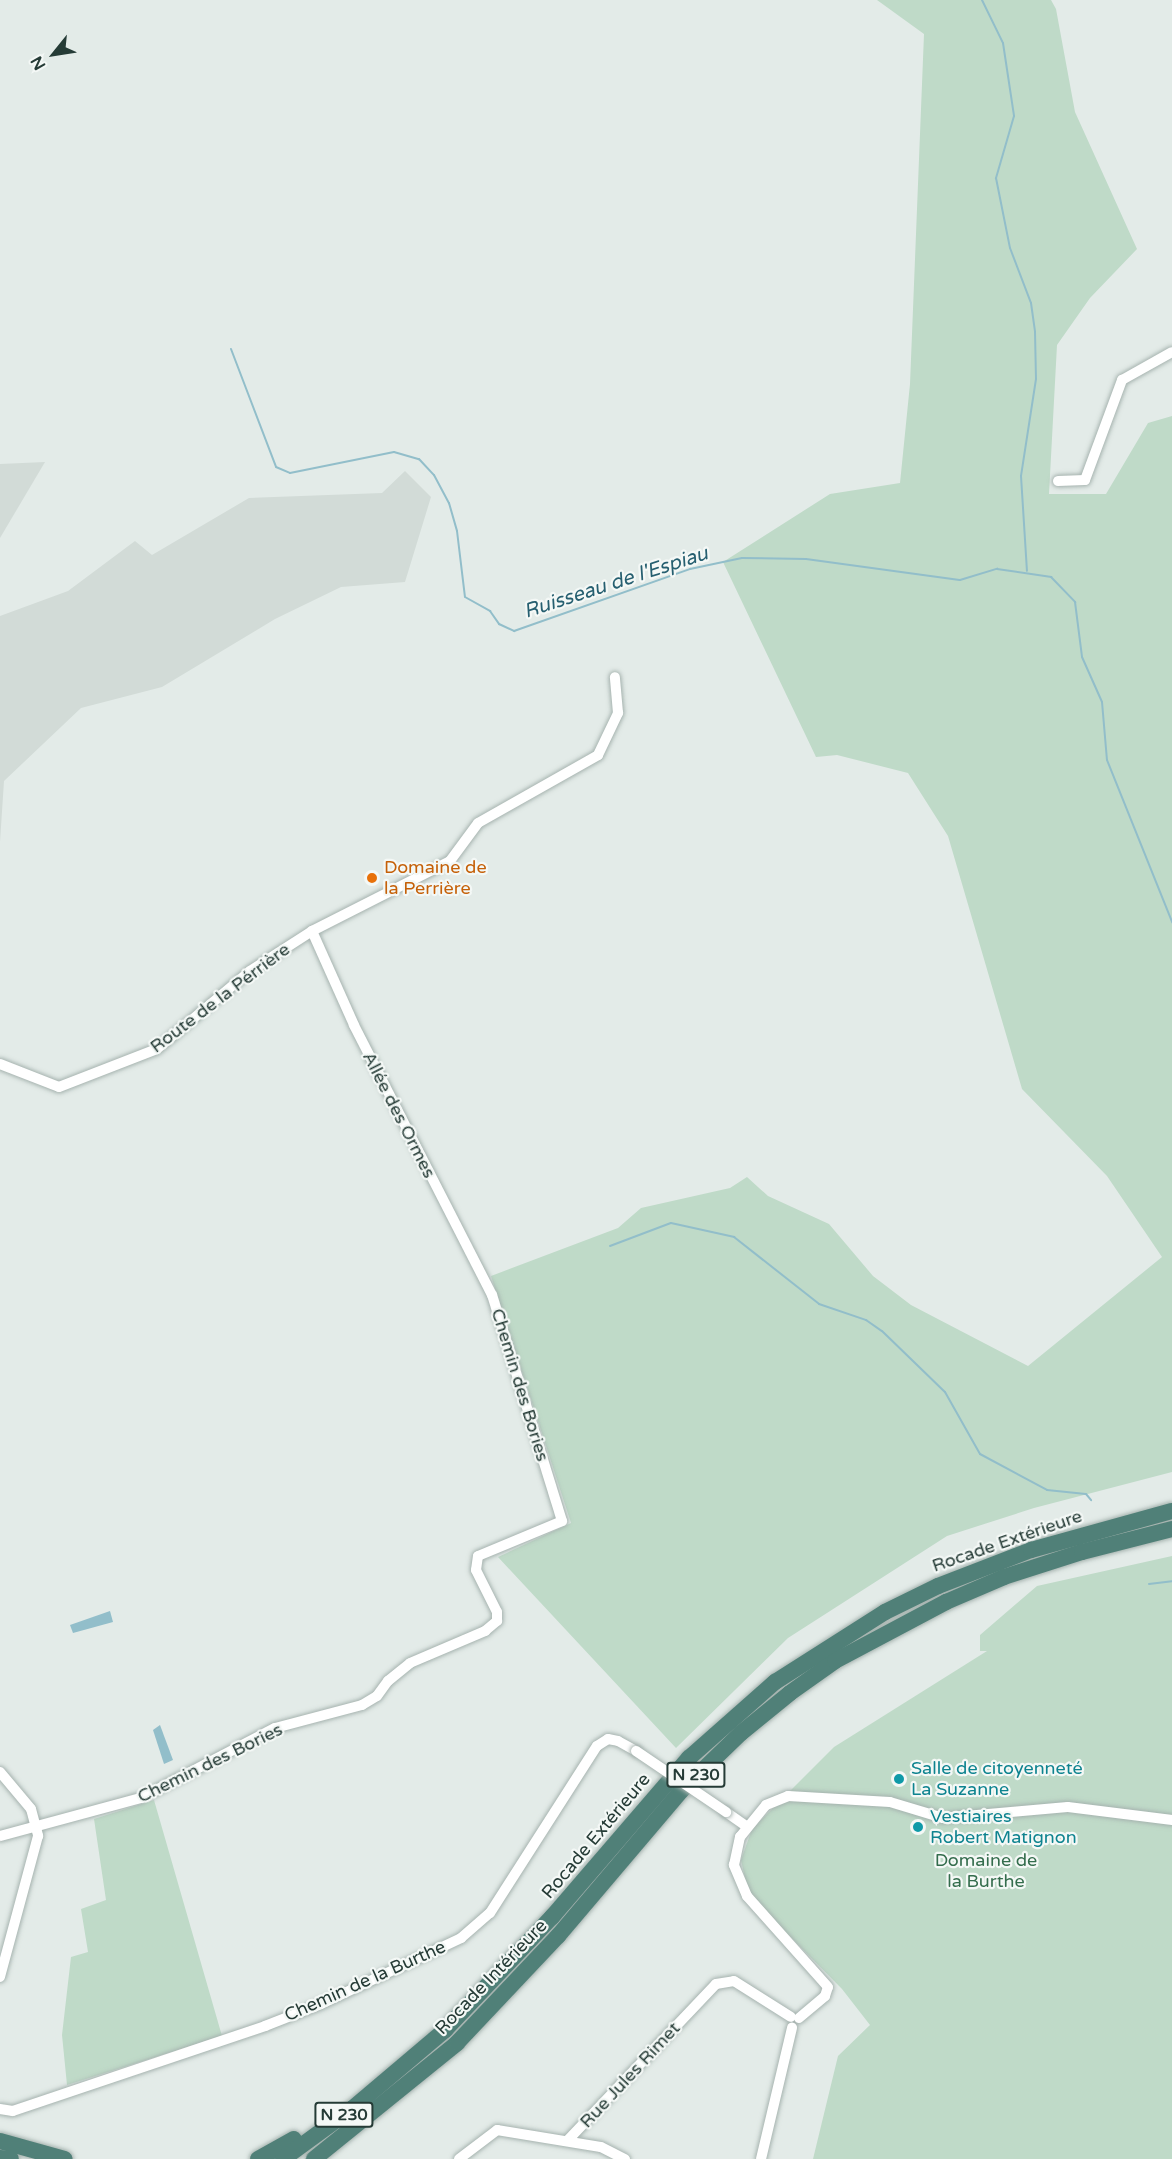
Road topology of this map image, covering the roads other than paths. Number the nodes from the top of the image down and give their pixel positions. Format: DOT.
graph roads {
  1 [pos="1172,352"];
  2 [pos="1058,481"];
  3 [pos="615,677"];
  4 [pos="312,931"];
  5 [pos="0,1064"];
  6 [pos="492,1295"];
  7 [pos="1172,1511"];
  8 [pos="1172,1529"];
  9 [pos="0,1772"];
  10 [pos="5,1782"];
  11 [pos="1172,1820"];
  12 [pos="38,1826"];
  13 [pos="746,1826"];
  14 [pos="0,1836"];
  15 [pos="0,1977"];
  16 [pos="794,2021"];
  17 [pos="403,2068"];
  18 [pos="2,2110"];
  19 [pos="568,2140"];
  20 [pos="0,2141"];
  21 [pos="0,2158"];
  22 [pos="315,2158"];
  23 [pos="11,2159"];
  24 [pos="65,2159"];
  25 [pos="258,2159"];
  26 [pos="283,2159"];
  27 [pos="459,2159"];
  28 [pos="625,2159"];
  29 [pos="761,2159"];
  1 -- 2 [label="street"];
  3 -- 4 [label="street, Route de la Pérrière"];
  4 -- 5 [label="street, Route de la Pérrière"];
  4 -- 6 [label="street, Allée des Ormes"];
  6 -- 12 [label="street, Chemin des Bories"];
  7 -- 17 [label="highway, Rocade Extérieure / N 230"];
  8 -- 22 [label="highway, Rocade Intérieure / N 230"];
  9 -- 10 [label="street"];
  10 -- 12 [label="street"];
  11 -- 13 [label="street"];
  12 -- 14 [label="street"];
  12 -- 15 [label="street"];
  13 -- 16 [label="street"];
  13 -- 18 [label="street, Chemin de la Burthe, bridge"];
  16 -- 19 [label="street, Rue Jules Rimet"];
  16 -- 29 [label="street"];
  17 -- 25 [label="highway"];
  17 -- 26 [label="highway, Rocade Extérieure / N 230"];
  19 -- 27 [label="street, Rue Jules Rimet"];
  19 -- 28 [label="street"];
  20 -- 24 [label="highway"];
  21 -- 23 [label="highway"];
}
